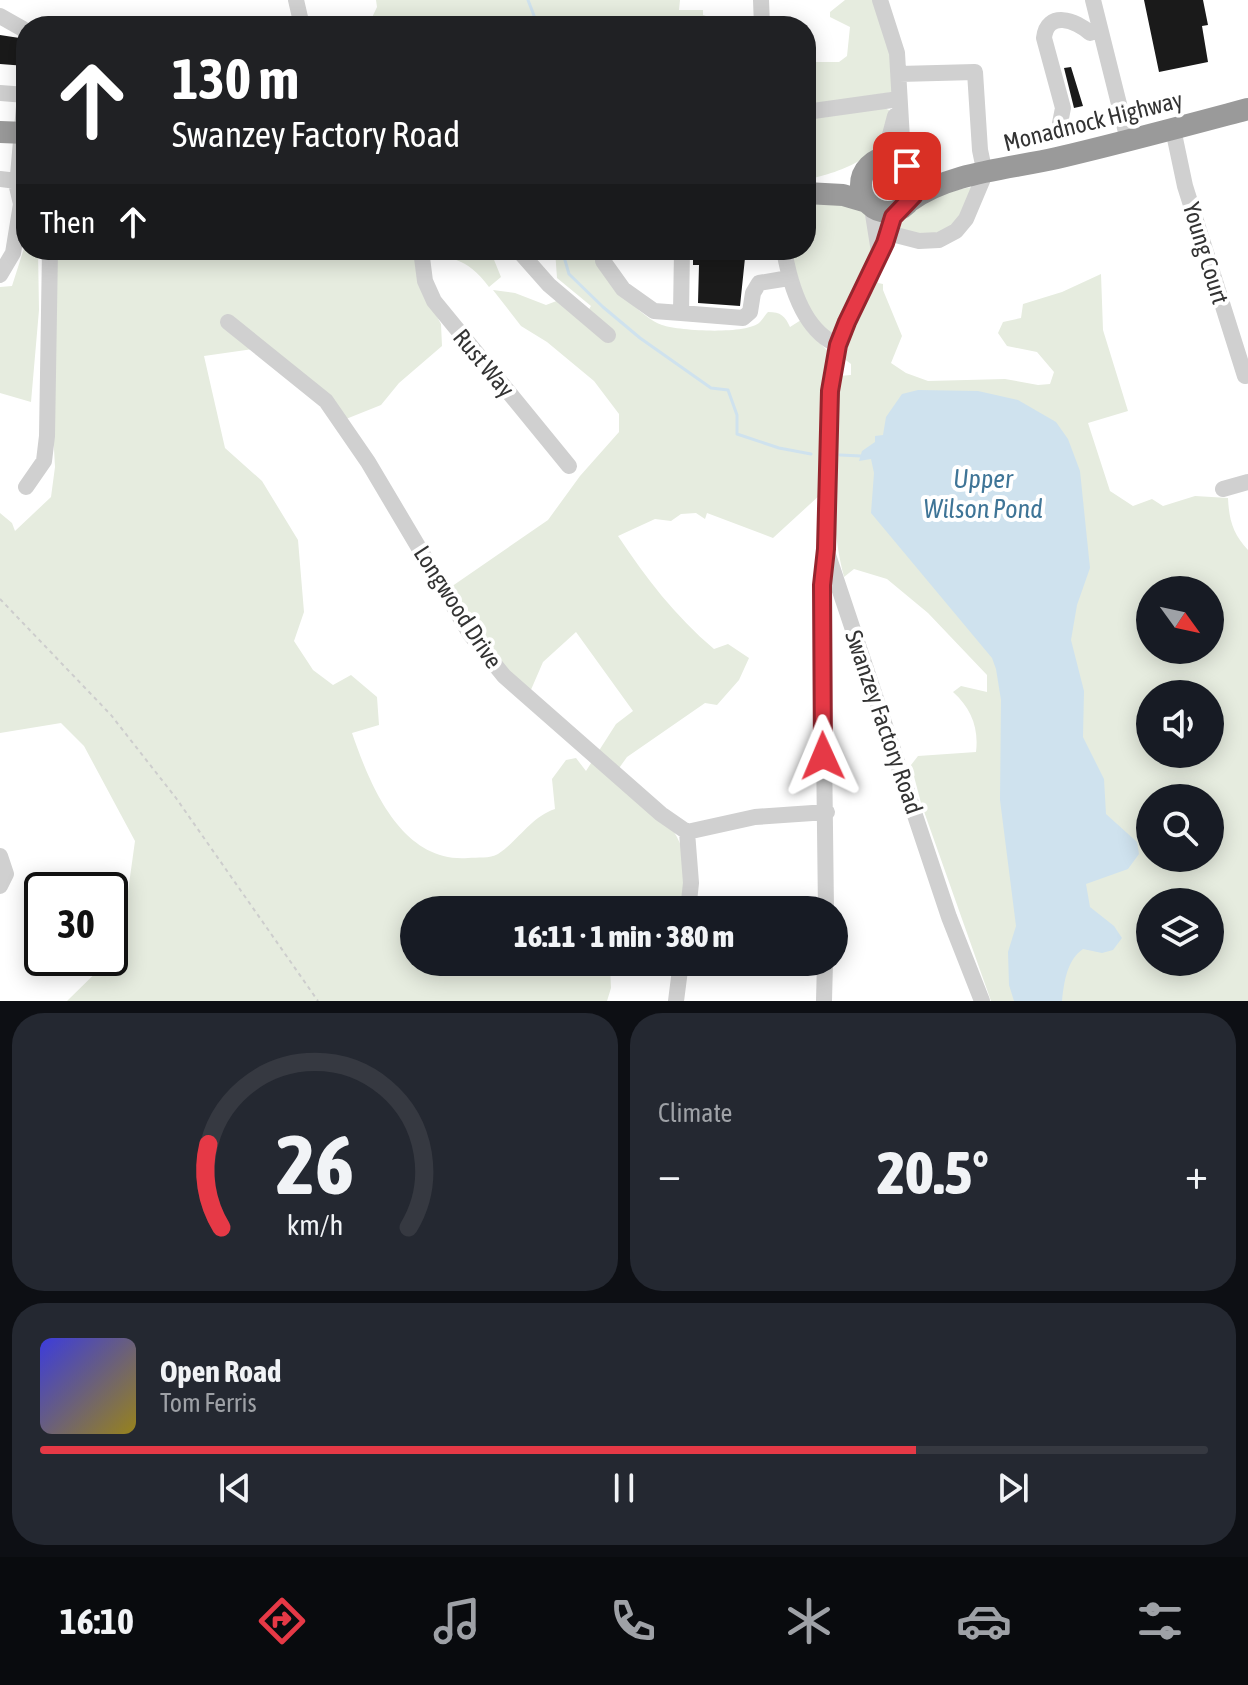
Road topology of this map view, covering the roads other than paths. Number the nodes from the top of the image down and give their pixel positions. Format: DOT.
graph roads {
  1 [pos="880,0"];
  2 [pos="1093,0"];
  3 [pos="1090,33"];
  4 [pos="899,74"];
  5 [pos="899,99"];
  6 [pos="1248,109"];
  7 [pos="816,111"];
  8 [pos="1060,123"];
  9 [pos="1173,129"];
  10 [pos="1128,140"];
  11 [pos="873,163"];
  12 [pos="907,166"];
  13 [pos="985,174"];
  14 [pos="950,181"];
  15 [pos="816,190"];
  16 [pos="816,193"];
  17 [pos="870,205"];
  18 [pos="904,206"];
  19 [pos="888,233"];
  20 [pos="16,235"];
  21 [pos="880,253"];
  22 [pos="50,260"];
  23 [pos="422,260"];
  24 [pos="527,260"];
  25 [pos="682,260"];
  26 [pos="786,260"];
  27 [pos="603,261"];
  28 [pos="0,275"];
  29 [pos="789,278"];
  30 [pos="681,313"];
  31 [pos="228,322"];
  32 [pos="608,335"];
  33 [pos="838,345"];
  34 [pos="1245,376"];
  35 [pos="569,466"];
  36 [pos="1248,482"];
  37 [pos="26,487"];
  38 [pos="1223,489"];
  39 [pos="830,588"];
  40 [pos="827,812"];
  41 [pos="687,832"];
  42 [pos="0,856"];
  43 [pos="0,886"];
  44 [pos="690,896"];
  45 [pos="826,896"];
  46 [pos="679,976"];
  47 [pos="825,976"];
  48 [pos="676,1001"];
  49 [pos="824,1001"];
  50 [pos="982,1001"];
  1 -- 4 [label="street"];
  2 -- 10 [label="street"];
  3 -- 8 [label="street"];
  4 -- 5 [label="street"];
  4 -- 13 [label="street"];
  5 -- 7 [label="street"];
  5 -- 11 [label="street"];
  5 -- 12 [label="street"];
  6 -- 9 [label="highway, Monadnock Highway"];
  9 -- 10 [label="highway, Monadnock Highway"];
  9 -- 34 [label="street, Young Court"];
  10 -- 13 [label="highway, Monadnock Highway"];
  11 -- 12 [label="highway"];
  11 -- 15 [label="highway"];
  11 -- 17 [label="highway"];
  12 -- 14 [label="highway, Monadnock Highway"];
  12 -- 18 [label="highway"];
  13 -- 14 [label="highway, Monadnock Highway"];
  13 -- 19 [label="street"];
  14 -- 18 [label="highway, Monadnock Highway"];
  16 -- 17 [label="highway"];
  17 -- 18 [label="highway"];
  17 -- 21 [label="street"];
  18 -- 19 [label="street"];
  19 -- 21 [label="street"];
  20 -- 28 [label="street"];
  21 -- 33 [label="street"];
  22 -- 37 [label="street"];
  23 -- 35 [label="street, Rust Way"];
  24 -- 32 [label="street"];
  25 -- 30 [label="street"];
  26 -- 29 [label="street"];
  27 -- 30 [label="street"];
  29 -- 30 [label="street"];
  29 -- 33 [label="street"];
  31 -- 41 [label="street, Longwood Drive"];
  33 -- 39 [label="street"];
  36 -- 38 [label="street"];
  39 -- 40 [label="street"];
  39 -- 50 [label="street, Swanzey Factory Road"];
  40 -- 41 [label="street"];
  40 -- 45 [label="street"];
  41 -- 44 [label="street"];
  42 -- 43 [label="street"];
  46 -- 48 [label="street"];
  47 -- 49 [label="street"];
}
